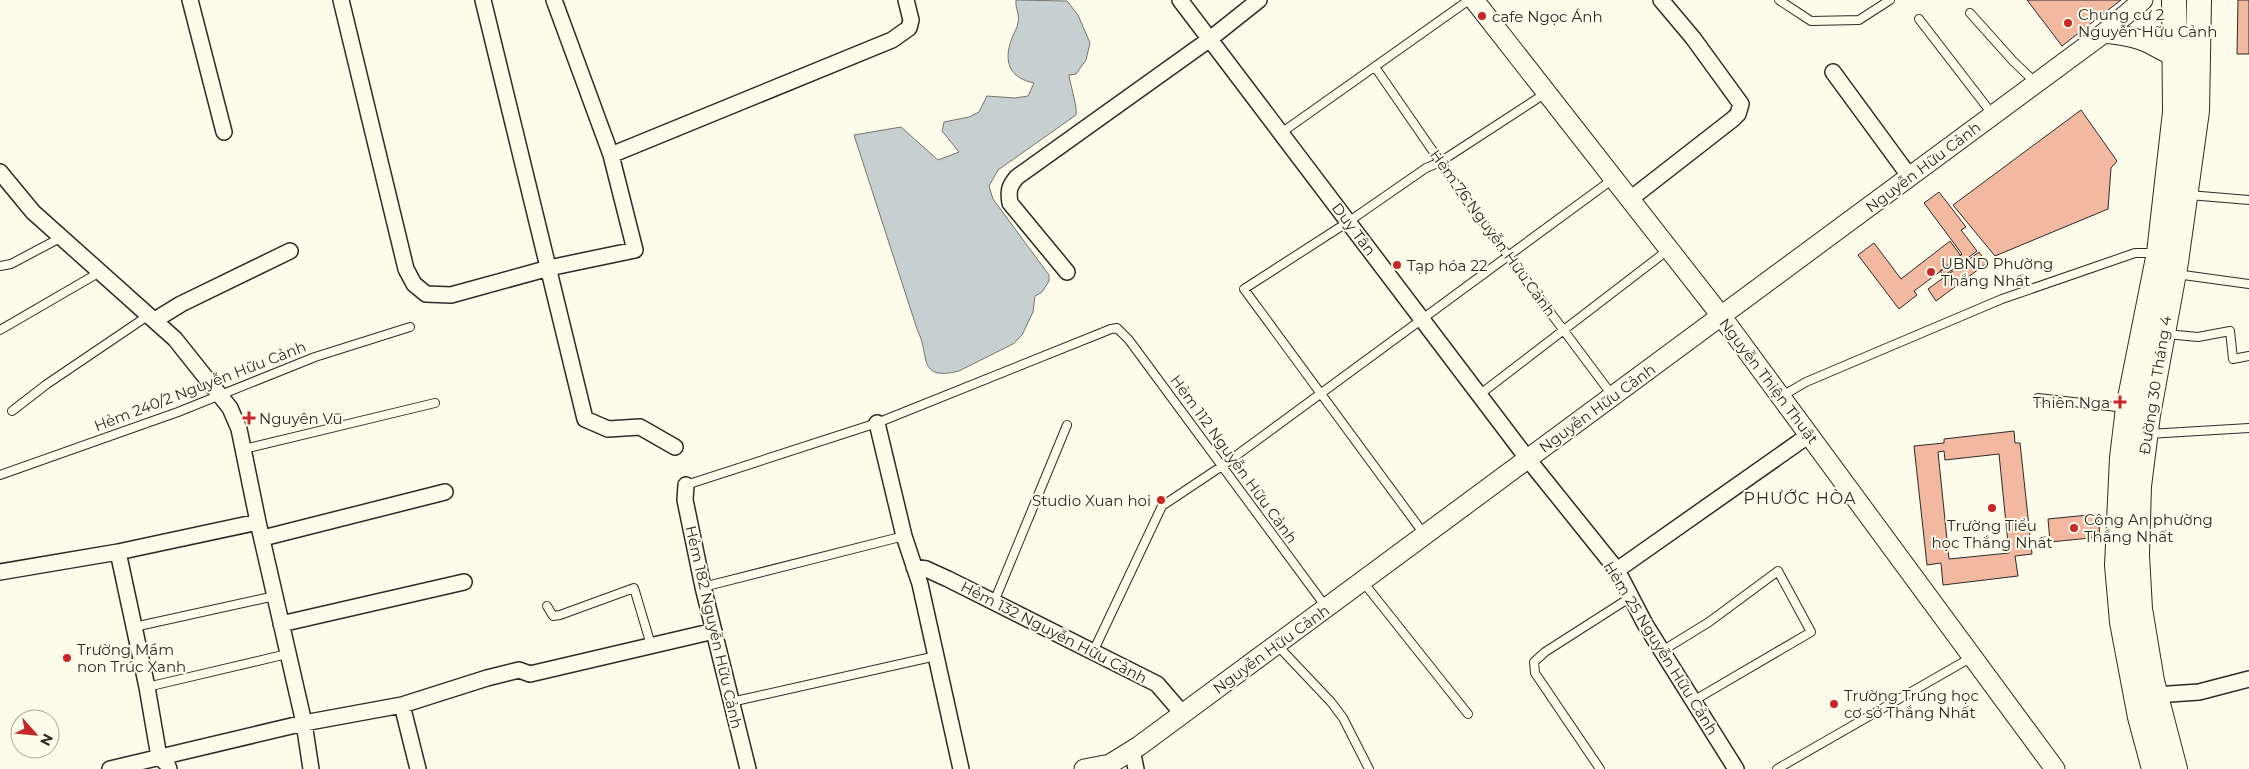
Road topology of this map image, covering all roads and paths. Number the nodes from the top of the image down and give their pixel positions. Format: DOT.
graph roads {
  1 [pos="190,0"];
  2 [pos="340,0"];
  3 [pos="483,0"];
  4 [pos="554,0"];
  5 [pos="906,0"];
  6 [pos="1180,0"];
  7 [pos="1259,0"];
  8 [pos="1469,0"];
  9 [pos="1474,0"];
  10 [pos="1661,0"];
  11 [pos="1779,0"];
  12 [pos="1890,0"];
  13 [pos="2143,0"];
  14 [pos="2174,0"];
  15 [pos="2199,0"];
  16 [pos="1970,14"];
  17 [pos="1919,19"];
  18 [pos="2104,34"];
  19 [pos="1210,39"];
  20 [pos="2200,55"];
  21 [pos="2175,58"];
  22 [pos="1375,67"];
  23 [pos="1832,72"];
  24 [pos="2036,83"];
  25 [pos="1546,93"];
  26 [pos="1993,115"];
  27 [pos="224,132"];
  28 [pos="1282,133"];
  29 [pos="611,155"];
  30 [pos="1440,162"];
  31 [pos="0,172"];
  32 [pos="1910,177"];
  33 [pos="1613,179"];
  34 [pos="2186,194"];
  35 [pos="1629,200"];
  36 [pos="2249,200"];
  37 [pos="1348,222"];
  38 [pos="60,238"];
  39 [pos="1668,250"];
  40 [pos="290,251"];
  41 [pos="2159,253"];
  42 [pos="1507,256"];
  43 [pos="0,266"];
  44 [pos="549,268"];
  45 [pos="100,272"];
  46 [pos="1067,272"];
  47 [pos="2174,273"];
  48 [pos="2249,284"];
  49 [pos="152,317"];
  50 [pos="1722,317"];
  51 [pos="1422,320"];
  52 [pos="410,327"];
  53 [pos="0,330"];
  54 [pos="1564,330"];
  55 [pos="2163,333"];
  56 [pos="2249,356"];
  57 [pos="222,394"];
  58 [pos="1321,394"];
  59 [pos="1479,395"];
  60 [pos="1781,396"];
  61 [pos="1614,397"];
  62 [pos="2038,398"];
  63 [pos="435,403"];
  64 [pos="2128,408"];
  65 [pos="12,411"];
  66 [pos="877,423"];
  67 [pos="1067,426"];
  68 [pos="2249,428"];
  69 [pos="1809,435"];
  70 [pos="2146,435"];
  71 [pos="675,447"];
  72 [pos="244,449"];
  73 [pos="1527,458"];
  74 [pos="1222,466"];
  75 [pos="0,475"];
  76 [pos="686,485"];
  77 [pos="444,492"];
  78 [pos="2129,495"];
  79 [pos="258,522"];
  80 [pos="1425,535"];
  81 [pos="904,536"];
  82 [pos="262,538"];
  83 [pos="118,552"];
  84 [pos="914,567"];
  85 [pos="1617,570"];
  86 [pos="0,572"];
  87 [pos="464,582"];
  88 [pos="1363,582"];
  89 [pos="703,588"];
  90 [pos="275,596"];
  91 [pos="1631,596"];
  92 [pos="994,602"];
  93 [pos="546,606"];
  94 [pos="1327,608"];
  95 [pos="281,624"];
  96 [pos="134,627"];
  97 [pos="714,631"];
  98 [pos="652,645"];
  99 [pos="1277,645"];
  100 [pos="1662,651"];
  101 [pos="1093,652"];
  102 [pos="287,654"];
  103 [pos="936,656"];
  104 [pos="1973,656"];
  105 [pos="2249,679"];
  106 [pos="147,687"];
  107 [pos="2155,695"];
  108 [pos="1693,701"];
  109 [pos="731,702"];
  110 [pos="402,705"];
  111 [pos="1182,713"];
  112 [pos="1468,714"];
  113 [pos="304,723"];
  114 [pos="1132,750"];
  115 [pos="159,757"];
  116 [pos="110,769"];
  117 [pos="169,769"];
  118 [pos="312,769"];
  119 [pos="418,769"];
  120 [pos="748,769"];
  121 [pos="961,769"];
  122 [pos="1084,769"];
  123 [pos="1136,769"];
  124 [pos="1369,769"];
  125 [pos="1600,769"];
  126 [pos="1736,769"];
  127 [pos="1777,769"];
  128 [pos="2055,769"];
  129 [pos="2154,769"];
  130 [pos="2175,769"];
  1 -- 27 [label="street"];
  2 -- 44 [label="street"];
  3 -- 44 [label="street"];
  4 -- 29 [label="street"];
  5 -- 29 [label="street"];
  6 -- 19 [label="street, Duy Tân"];
  7 -- 19 [label="street"];
  8 -- 22 [label="lane"];
  9 -- 25 [label="street, Nguyễn Thiện Thuật"];
  10 -- 35 [label="street"];
  11 -- 12 [label="lane"];
  13 -- 18 [label="street, Nguyễn Hữu Cảnh"];
  14 -- 21 [label="main road, Đường 30 Tháng 4"];
  15 -- 20 [label="main road, Đường 30 Tháng 4"];
  16 -- 24 [label="lane"];
  17 -- 26 [label="lane"];
  18 -- 21 [label="street"];
  18 -- 24 [label="street, Nguyễn Hữu Cảnh"];
  19 -- 28 [label="street, Duy Tân"];
  19 -- 46 [label="street"];
  20 -- 21 [label="street"];
  20 -- 34 [label="main road, Đường 30 Tháng 4"];
  21 -- 41 [label="main road, Đường 30 Tháng 4"];
  22 -- 28 [label="lane"];
  22 -- 30 [label="lane, Hẻm 76 Nguyễn Hữu Cảnh"];
  23 -- 32 [label="street"];
  24 -- 26 [label="street, Nguyễn Hữu Cảnh"];
  25 -- 30 [label="lane"];
  25 -- 33 [label="street, Nguyễn Thiện Thuật"];
  26 -- 32 [label="street, Nguyễn Hữu Cảnh"];
  28 -- 37 [label="street, Duy Tân"];
  29 -- 44 [label="street"];
  30 -- 37 [label="lane"];
  30 -- 42 [label="lane, Hẻm 76 Nguyễn Hữu Cảnh"];
  31 -- 38 [label="street"];
  32 -- 50 [label="street, Nguyễn Hữu Cảnh"];
  33 -- 35 [label="street, Nguyễn Thiện Thuật"];
  33 -- 42 [label="lane"];
  34 -- 36 [label="lane"];
  34 -- 47 [label="main road, Đường 30 Tháng 4"];
  35 -- 39 [label="street, Nguyễn Thiện Thuật"];
  37 -- 51 [label="street, Duy Tân"];
  37 -- 58 [label="lane"];
  38 -- 43 [label="lane"];
  38 -- 45 [label="street"];
  39 -- 50 [label="street, Nguyễn Thiện Thuật"];
  39 -- 54 [label="lane"];
  40 -- 49 [label="street"];
  41 -- 60 [label="lane"];
  41 -- 64 [label="main road, Đường 30 Tháng 4"];
  42 -- 51 [label="lane"];
  42 -- 54 [label="lane, Hẻm 76 Nguyễn Hữu Cảnh"];
  44 -- 71 [label="street"];
  45 -- 49 [label="street"];
  45 -- 53 [label="lane"];
  47 -- 48 [label="lane"];
  47 -- 55 [label="main road, Đường 30 Tháng 4"];
  49 -- 57 [label="street"];
  49 -- 65 [label="lane"];
  50 -- 60 [label="street, Nguyễn Thiện Thuật"];
  50 -- 61 [label="street, Nguyễn Hữu Cảnh"];
  51 -- 58 [label="lane"];
  51 -- 59 [label="street, Duy Tân"];
  52 -- 57 [label="lane, Hẻm 240/2 Nguyễn Hữu Cảnh"];
  54 -- 59 [label="lane"];
  54 -- 61 [label="lane, Hẻm 76 Nguyễn Hữu Cảnh"];
  55 -- 56 [label="lane"];
  55 -- 70 [label="main road, Đường 30 Tháng 4"];
  57 -- 72 [label="street"];
  57 -- 75 [label="lane, Hẻm 240/2 Nguyễn Hữu Cảnh"];
  58 -- 74 [label="lane"];
  58 -- 80 [label="lane"];
  59 -- 73 [label="street, Duy Tân"];
  60 -- 69 [label="street, Nguyễn Thiện Thuật"];
  61 -- 73 [label="street, Nguyễn Hữu Cảnh"];
  62 -- 64 [label="lane"];
  63 -- 72 [label="lane"];
  64 -- 78 [label="main road, Đường 30 Tháng 4"];
  66 -- 74 [label="lane, Hẻm 112 Nguyễn Hữu Cảnh"];
  66 -- 76 [label="lane"];
  66 -- 81 [label="street"];
  67 -- 92 [label="lane"];
  68 -- 70 [label="lane"];
  69 -- 85 [label="street"];
  69 -- 104 [label="street, Nguyễn Thiện Thuật"];
  70 -- 78 [label="main road, Đường 30 Tháng 4"];
  72 -- 79 [label="street"];
  73 -- 80 [label="street, Nguyễn Hữu Cảnh"];
  73 -- 85 [label="street, Hẻm 25 Nguyễn Hữu Cảnh"];
  74 -- 94 [label="lane, Hẻm 112 Nguyễn Hữu Cảnh"];
  74 -- 101 [label="lane"];
  76 -- 89 [label="street, Hẻm 182 Nguyễn Hữu Cảnh"];
  77 -- 82 [label="street"];
  78 -- 107 [label="main road, Đường 30 Tháng 4"];
  78 -- 129 [label="main road, Đường 30 Tháng 4"];
  79 -- 82 [label="street"];
  79 -- 83 [label="street"];
  80 -- 88 [label="street, Nguyễn Hữu Cảnh"];
  81 -- 84 [label="street"];
  81 -- 89 [label="lane"];
  82 -- 90 [label="street"];
  83 -- 86 [label="street"];
  83 -- 96 [label="street"];
  84 -- 92 [label="street, Hẻm 132 Nguyễn Hữu Cảnh"];
  84 -- 103 [label="street"];
  85 -- 91 [label="street, Hẻm 25 Nguyễn Hữu Cảnh"];
  87 -- 95 [label="street"];
  88 -- 94 [label="street, Nguyễn Hữu Cảnh"];
  88 -- 112 [label="lane"];
  89 -- 97 [label="street, Hẻm 182 Nguyễn Hữu Cảnh"];
  90 -- 95 [label="street"];
  90 -- 96 [label="lane"];
  91 -- 100 [label="street, Hẻm 25 Nguyễn Hữu Cảnh"];
  91 -- 125 [label="lane"];
  92 -- 101 [label="street, Hẻm 132 Nguyễn Hữu Cảnh"];
  93 -- 98 [label="lane"];
  94 -- 99 [label="street, Nguyễn Hữu Cảnh"];
  95 -- 102 [label="street"];
  96 -- 106 [label="street"];
  97 -- 98 [label="street"];
  97 -- 109 [label="street, Hẻm 182 Nguyễn Hữu Cảnh"];
  98 -- 110 [label="street"];
  99 -- 111 [label="street, Nguyễn Hữu Cảnh"];
  99 -- 124 [label="lane"];
  100 -- 108 [label="street, Hẻm 25 Nguyễn Hữu Cảnh"];
  100 -- 108 [label="lane"];
  101 -- 111 [label="street, Hẻm 132 Nguyễn Hữu Cảnh"];
  102 -- 106 [label="lane"];
  102 -- 113 [label="street"];
  103 -- 109 [label="lane"];
  103 -- 121 [label="street"];
  104 -- 127 [label="lane"];
  104 -- 128 [label="street, Nguyễn Thiện Thuật"];
  105 -- 107 [label="street"];
  106 -- 115 [label="street"];
  107 -- 130 [label="main road, Đường 30 Tháng 4"];
  108 -- 126 [label="street, Hẻm 25 Nguyễn Hữu Cảnh"];
  109 -- 120 [label="street, Hẻm 182 Nguyễn Hữu Cảnh"];
  110 -- 113 [label="street"];
  110 -- 119 [label="street"];
  111 -- 114 [label="street, Nguyễn Hữu Cảnh"];
  113 -- 115 [label="street"];
  113 -- 118 [label="street"];
  114 -- 122 [label="street, Nguyễn Hữu Cảnh"];
  114 -- 123 [label="street"];
  115 -- 116 [label="street"];
  115 -- 117 [label="street"];
}
